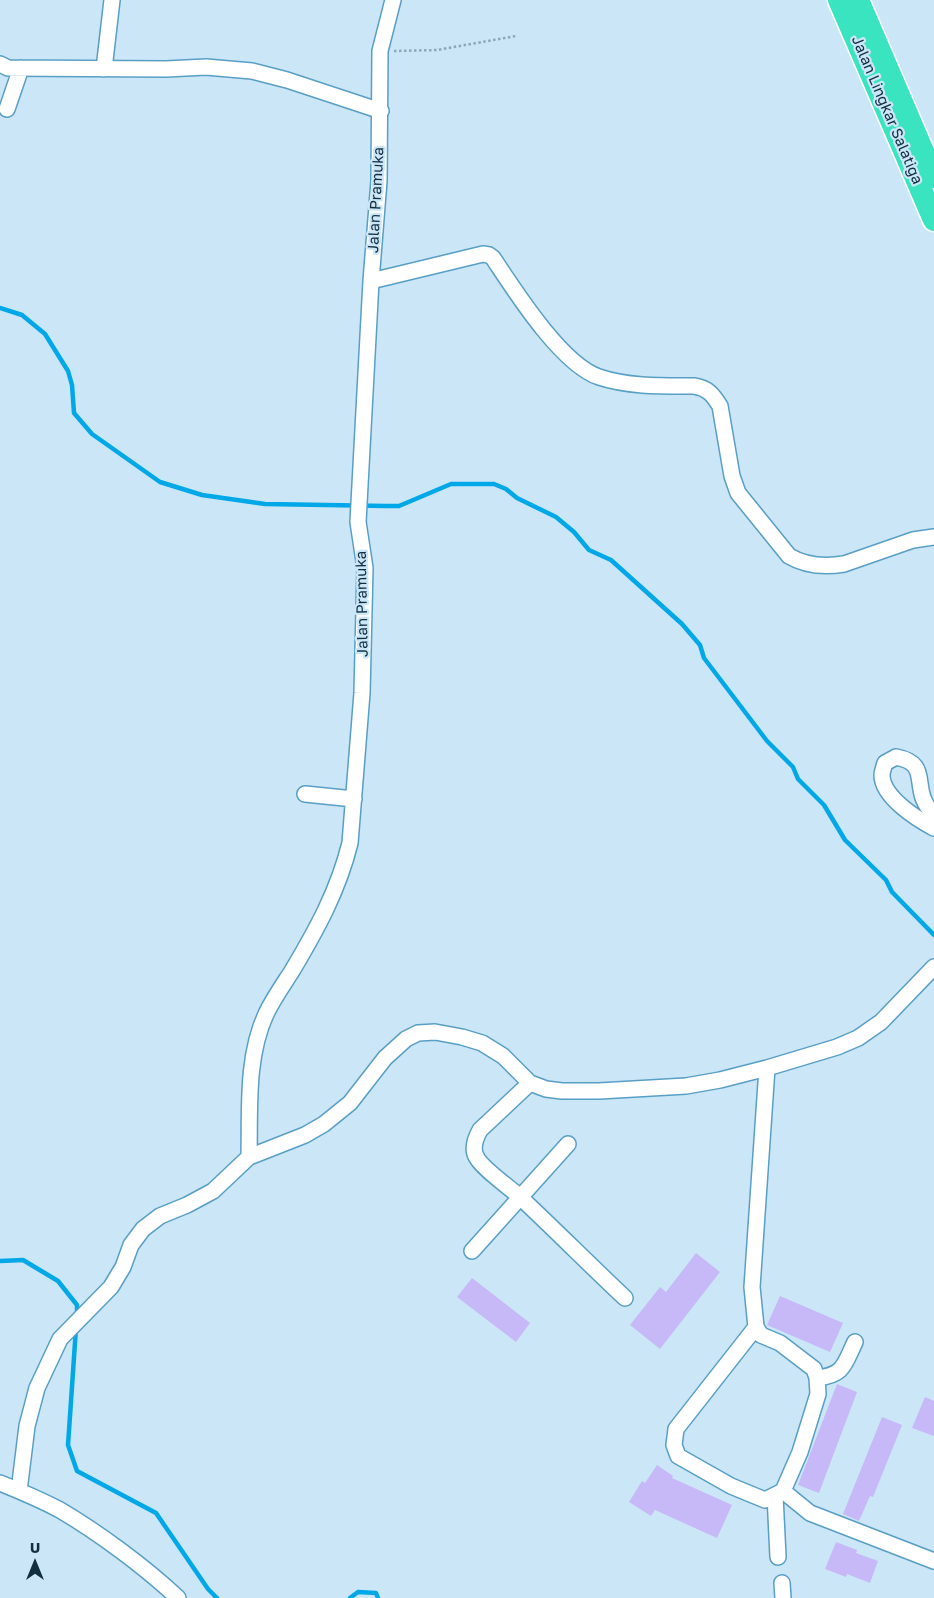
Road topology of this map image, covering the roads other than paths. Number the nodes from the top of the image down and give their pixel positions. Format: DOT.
graph roads {
  1 [pos="112,0"];
  2 [pos="393,0"];
  3 [pos="849,2"];
  4 [pos="0,64"];
  5 [pos="21,68"];
  6 [pos="104,69"];
  7 [pos="6,109"];
  8 [pos="381,111"];
  9 [pos="934,178"];
  10 [pos="934,220"];
  11 [pos="371,281"];
  12 [pos="934,537"];
  13 [pos="305,794"];
  14 [pos="354,799"];
  15 [pos="934,814"];
  16 [pos="934,828"];
  17 [pos="934,967"];
  18 [pos="767,1068"];
  19 [pos="530,1083"];
  20 [pos="568,1144"];
  21 [pos="249,1157"];
  22 [pos="519,1197"];
  23 [pos="472,1251"];
  24 [pos="625,1298"];
  25 [pos="756,1326"];
  26 [pos="855,1342"];
  27 [pos="817,1378"];
  28 [pos="0,1482"];
  29 [pos="19,1491"];
  30 [pos="779,1493"];
  31 [pos="778,1557"];
  32 [pos="934,1561"];
  33 [pos="178,1598"];
  1 -- 6 [label="street"];
  2 -- 8 [label="street, Jalan Pramuka"];
  3 -- 9 [label="highway, Jalan Lingkar Salatiga"];
  3 -- 10 [label="highway, Jalan Lingkar Salatiga"];
  4 -- 5 [label="street"];
  5 -- 6 [label="street"];
  5 -- 7 [label="street"];
  6 -- 8 [label="street"];
  8 -- 11 [label="street, Jalan Pramuka"];
  11 -- 12 [label="street"];
  11 -- 14 [label="street, Jalan Pramuka"];
  13 -- 14 [label="street"];
  14 -- 21 [label="street, Jalan Pramuka"];
  15 -- 16 [label="street"];
  17 -- 18 [label="street"];
  18 -- 19 [label="street"];
  18 -- 25 [label="street"];
  19 -- 21 [label="street"];
  19 -- 22 [label="street"];
  20 -- 22 [label="street"];
  21 -- 29 [label="street"];
  22 -- 23 [label="street"];
  22 -- 24 [label="street"];
  25 -- 27 [label="street"];
  25 -- 30 [label="street"];
  26 -- 27 [label="street"];
  27 -- 30 [label="street"];
  28 -- 29 [label="street"];
  29 -- 33 [label="street"];
  30 -- 31 [label="street"];
  30 -- 32 [label="street"];
}
